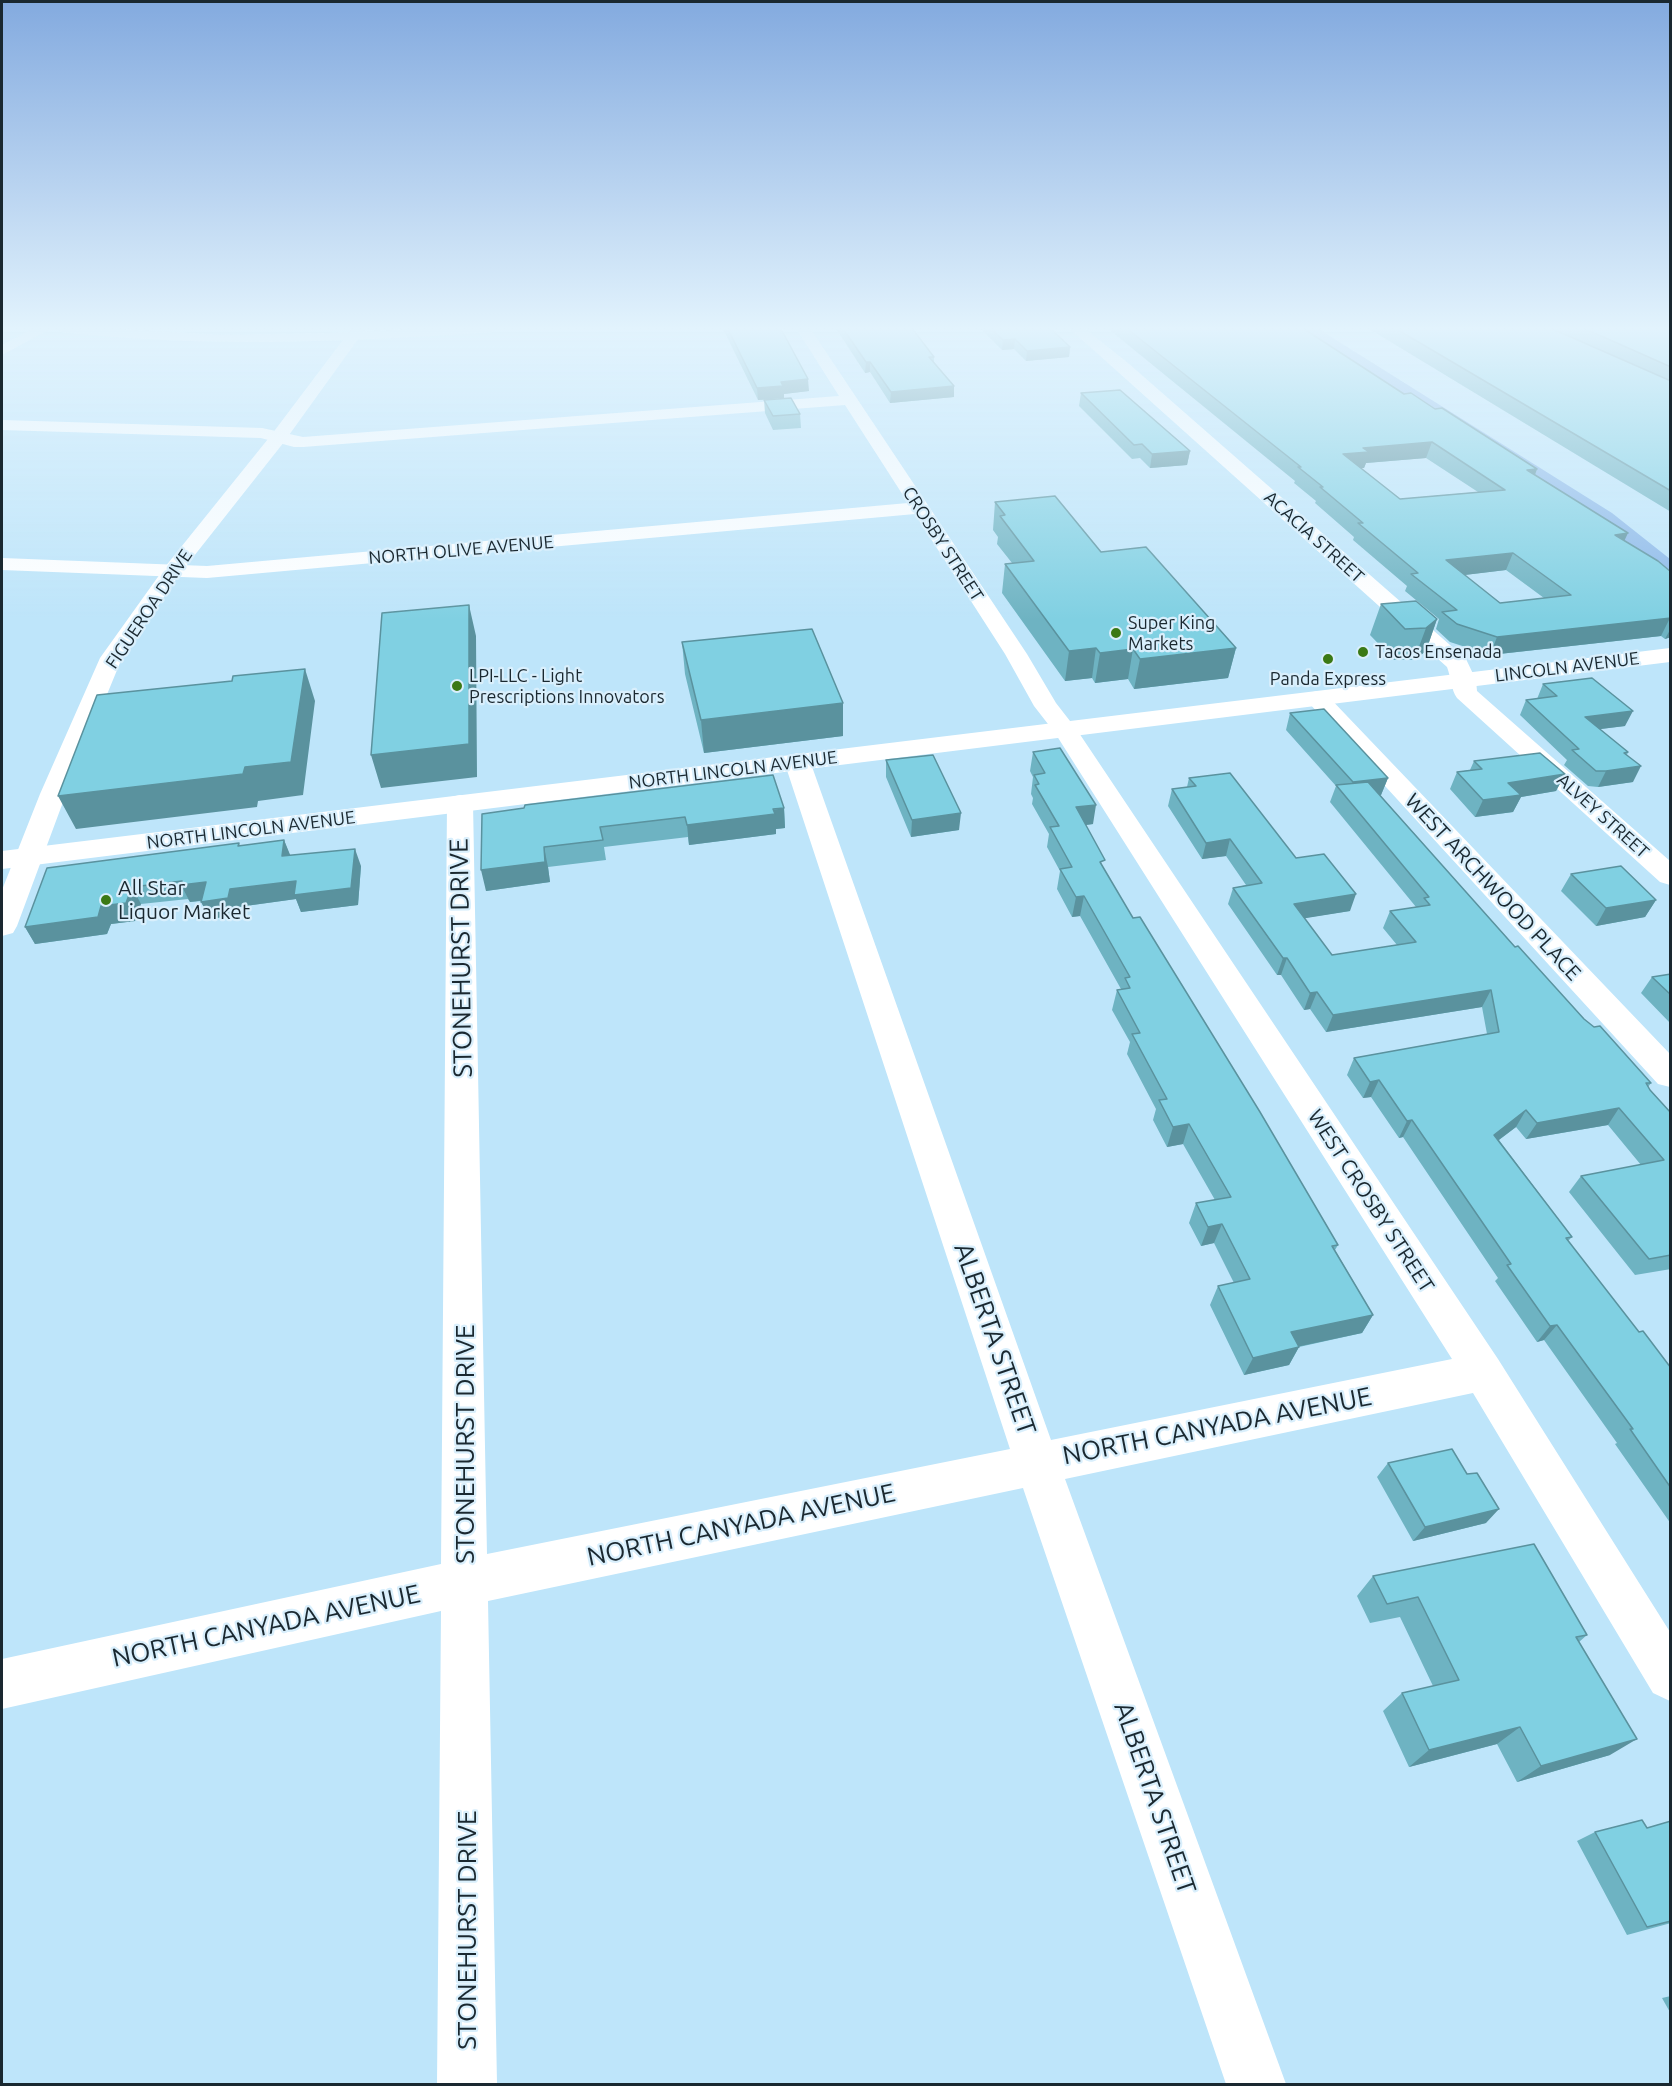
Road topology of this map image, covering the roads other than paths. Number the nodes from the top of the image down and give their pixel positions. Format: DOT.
graph roads {
  1 [pos="13,425"];
  2 [pos="287,425"];
  3 [pos="519,425"];
  4 [pos="865,425"];
  5 [pos="1190,425"];
  6 [pos="1462,425"];
  7 [pos="1488,425"];
  8 [pos="278,438"];
  9 [pos="919,508"];
  10 [pos="1622,509"];
  11 [pos="2,564"];
  12 [pos="1671,569"];
  13 [pos="172,571"];
  14 [pos="1671,655"];
  15 [pos="1464,680"];
  16 [pos="1317,699"];
  17 [pos="1065,730"];
  18 [pos="797,762"];
  19 [pos="460,803"];
  20 [pos="16,858"];
  21 [pos="1671,876"];
  22 [pos="2,926"];
  23 [pos="1671,1075"];
  24 [pos="1483,1372"];
  25 [pos="1037,1462"];
  26 [pos="466,1582"];
  27 [pos="1671,1676"];
  28 [pos="2,1684"];
  29 [pos="467,2085"];
  30 [pos="1256,2085"];
  1 -- 8 [label="street"];
  2 -- 8 [label="street, FIGUEROA DRIVE"];
  3 -- 8 [label="street"];
  4 -- 9 [label="street, CROSBY STREET"];
  5 -- 15 [label="street, ACACIA STREET"];
  6 -- 12 [label="main road"];
  7 -- 10 [label="main road"];
  8 -- 13 [label="street, FIGUEROA DRIVE"];
  9 -- 13 [label="street, NORTH OLIVE AVENUE"];
  9 -- 17 [label="street, CROSBY STREET"];
  11 -- 13 [label="street, NORTH OLIVE AVENUE"];
  13 -- 20 [label="street, FIGUEROA DRIVE"];
  14 -- 15 [label="street, LINCOLN AVENUE"];
  15 -- 16 [label="street, NORTH LINCOLN AVENUE"];
  15 -- 21 [label="street, ALVEY STREET"];
  16 -- 17 [label="street, NORTH LINCOLN AVENUE"];
  16 -- 23 [label="street, WEST ARCHWOOD PLACE"];
  17 -- 18 [label="street, NORTH LINCOLN AVENUE"];
  17 -- 24 [label="street, WEST CROSBY STREET"];
  18 -- 19 [label="street, NORTH LINCOLN AVENUE"];
  18 -- 25 [label="street, ALBERTA STREET"];
  19 -- 20 [label="street, NORTH LINCOLN AVENUE"];
  19 -- 26 [label="street, STONEHURST DRIVE"];
  20 -- 22 [label="street, FIGUEROA DRIVE"];
  24 -- 25 [label="street, NORTH CANYADA AVENUE"];
  24 -- 27 [label="street, WEST CROSBY STREET"];
  25 -- 26 [label="street, NORTH CANYADA AVENUE"];
  25 -- 30 [label="street, ALBERTA STREET"];
  26 -- 28 [label="street, NORTH CANYADA AVENUE"];
  26 -- 29 [label="street, STONEHURST DRIVE"];
}
